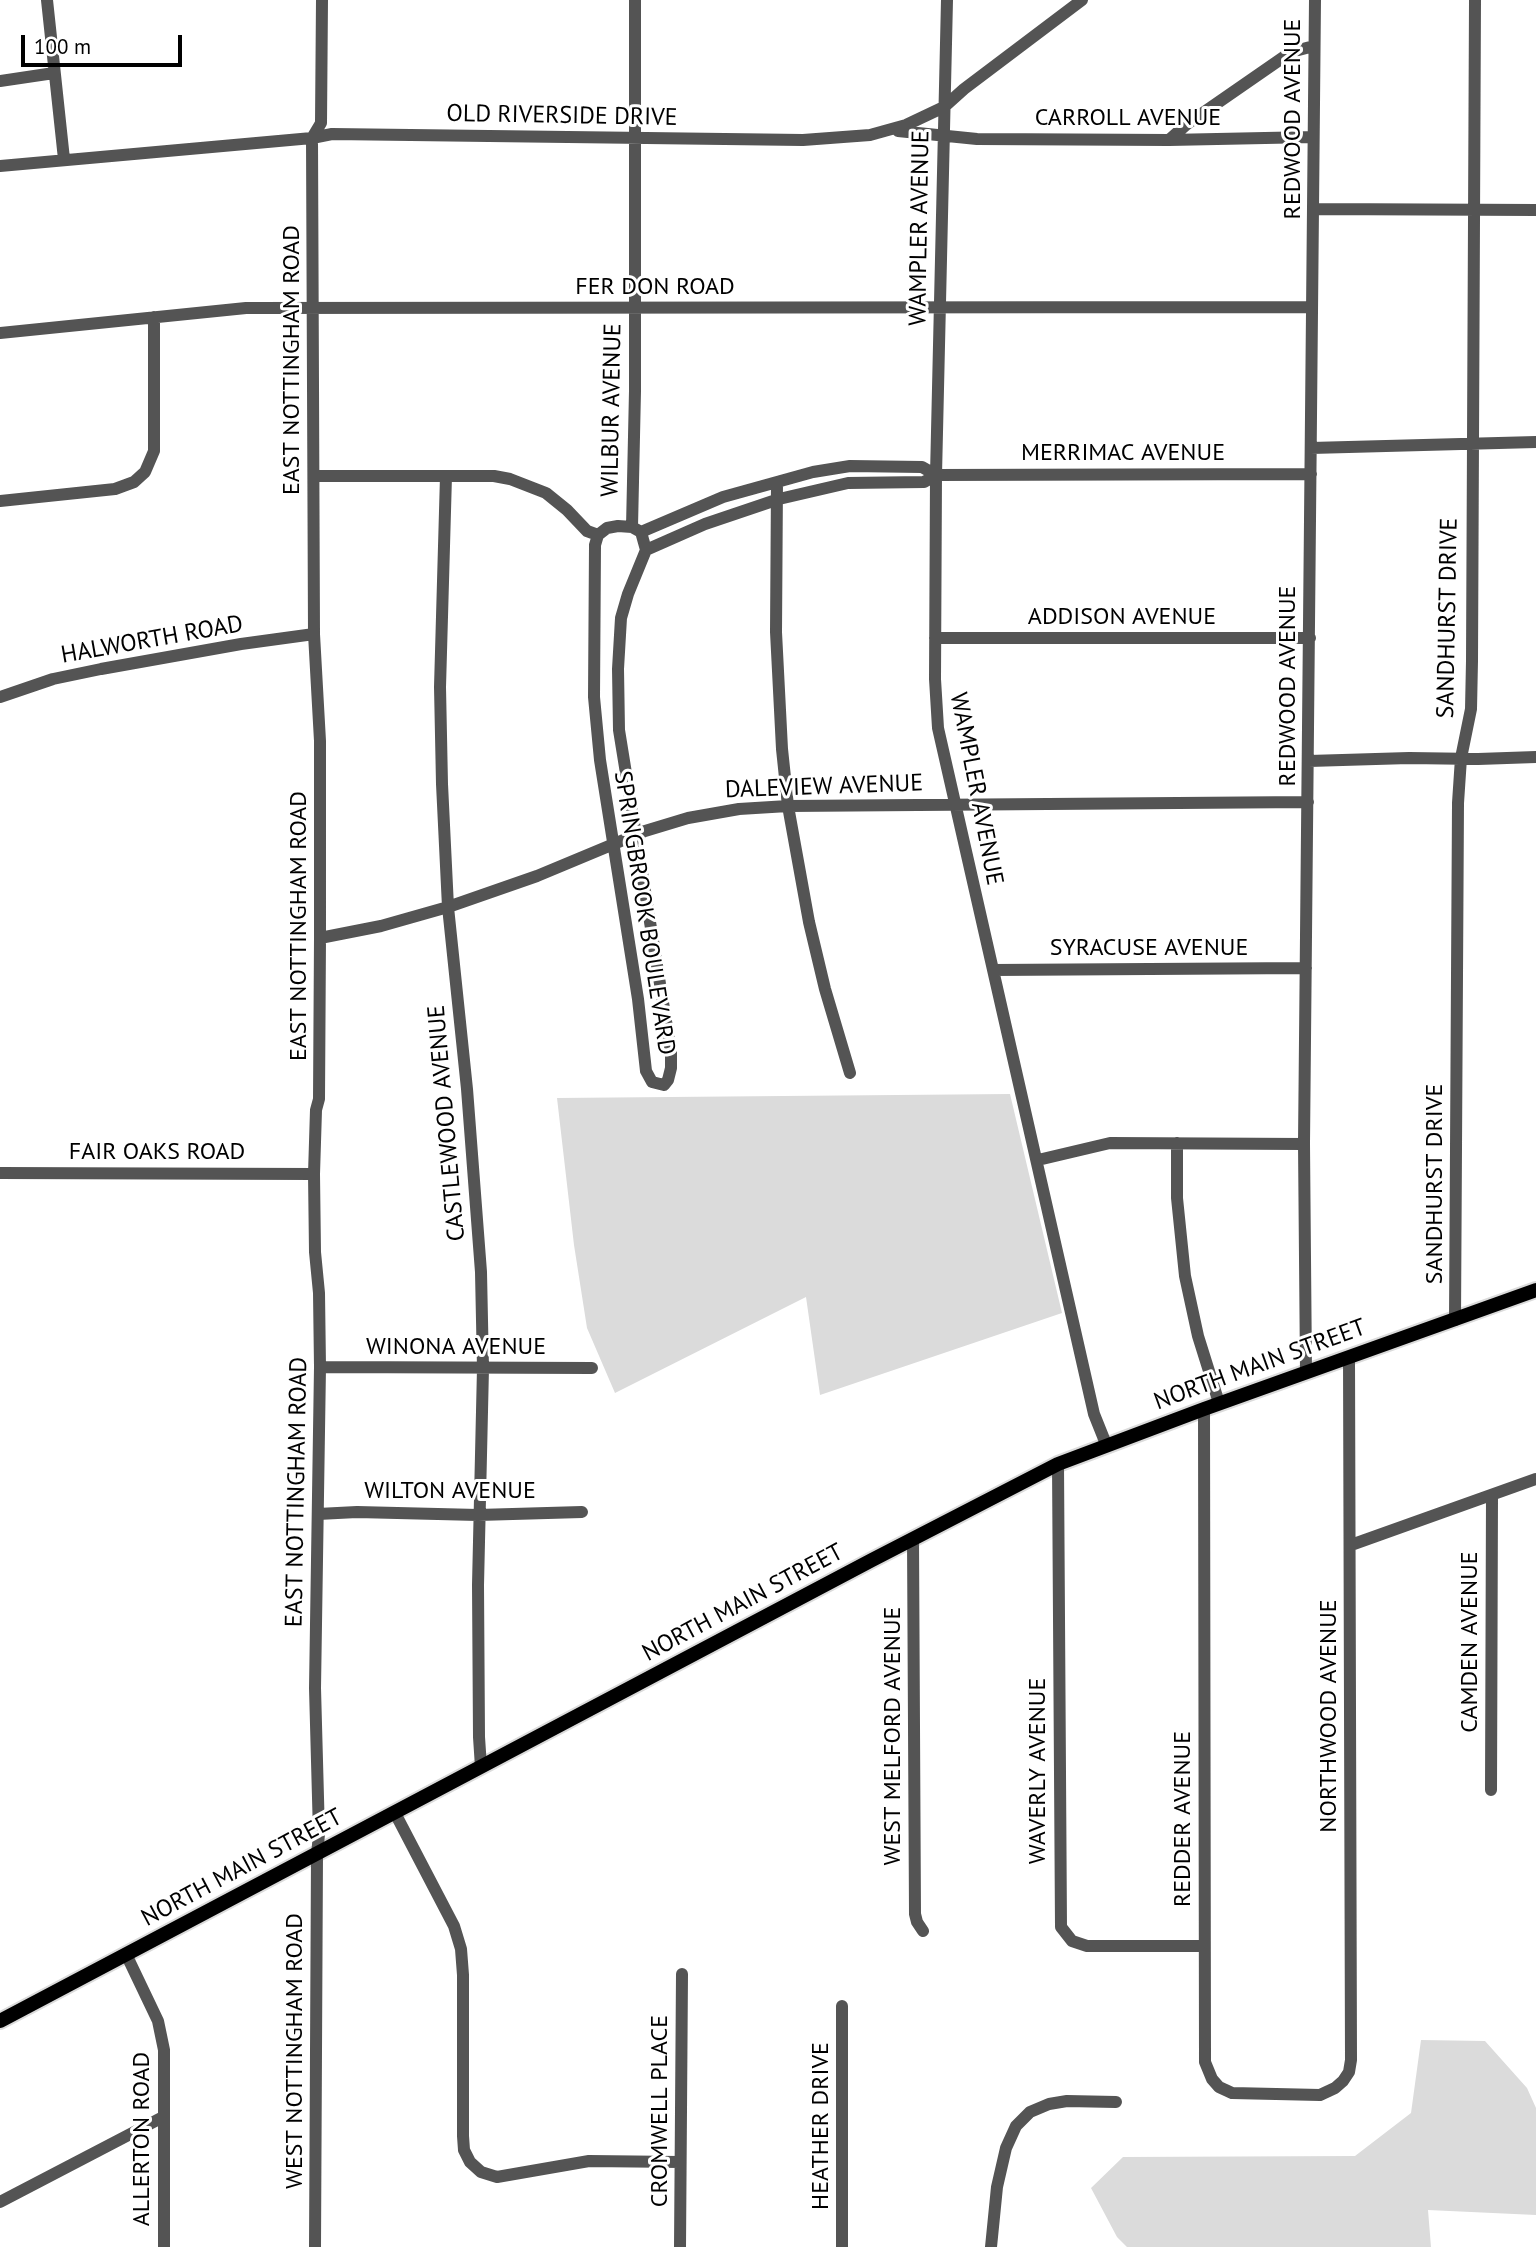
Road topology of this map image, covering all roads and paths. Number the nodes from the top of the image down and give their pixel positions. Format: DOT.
graph roads {
  1 [pos="47,0"];
  2 [pos="322,0"];
  3 [pos="635,0"];
  4 [pos="947,0"];
  5 [pos="1082,0"];
  6 [pos="1315,0"];
  7 [pos="1475,0"];
  8 [pos="1314,46"];
  9 [pos="54,73"];
  10 [pos="0,81"];
  11 [pos="944,107"];
  12 [pos="891,131"];
  13 [pos="943,137"];
  14 [pos="1313,137"];
  15 [pos="312,138"];
  16 [pos="633,138"];
  17 [pos="1169,140"];
  18 [pos="64,159"];
  19 [pos="0,166"];
  20 [pos="1313,209"];
  21 [pos="1473,210"];
  22 [pos="1536,210"];
  23 [pos="1312,307"];
  24 [pos="312,308"];
  25 [pos="634,308"];
  26 [pos="940,308"];
  27 [pos="154,317"];
  28 [pos="0,333"];
  29 [pos="1536,442"];
  30 [pos="1471,443"];
  31 [pos="1311,448"];
  32 [pos="1311,474"];
  33 [pos="936,475"];
  34 [pos="314,476"];
  35 [pos="446,477"];
  36 [pos="778,482"];
  37 [pos="779,499"];
  38 [pos="0,501"];
  39 [pos="636,530"];
  40 [pos="598,535"];
  41 [pos="646,550"];
  42 [pos="314,634"];
  43 [pos="935,638"];
  44 [pos="1310,638"];
  45 [pos="0,697"];
  46 [pos="1536,757"];
  47 [pos="1461,758"];
  48 [pos="1308,761"];
  49 [pos="1308,802"];
  50 [pos="955,804"];
  51 [pos="788,806"];
  52 [pos="635,835"];
  53 [pos="612,845"];
  54 [pos="448,907"];
  55 [pos="320,939"];
  56 [pos="1306,968"];
  57 [pos="993,970"];
  58 [pos="850,1073"];
  59 [pos="1177,1143"];
  60 [pos="1304,1144"];
  61 [pos="1038,1160"];
  62 [pos="0,1173"];
  63 [pos="314,1174"];
  64 [pos="1536,1290"];
  65 [pos="1455,1320"];
  66 [pos="1349,1357"];
  67 [pos="320,1367"];
  68 [pos="483,1368"];
  69 [pos="593,1368"];
  70 [pos="1306,1372"];
  71 [pos="1219,1403"];
  72 [pos="1204,1409"];
  73 [pos="1106,1444"];
  74 [pos="1058,1464"];
  75 [pos="1536,1479"];
  76 [pos="1492,1495"];
  77 [pos="582,1511"];
  78 [pos="318,1514"];
  79 [pos="478,1515"];
  80 [pos="913,1539"];
  81 [pos="1351,1545"];
  82 [pos="481,1767"];
  83 [pos="1491,1790"];
  84 [pos="395,1813"];
  85 [pos="317,1855"];
  86 [pos="923,1931"];
  87 [pos="1204,1946"];
  88 [pos="126,1954"];
  89 [pos="682,1974"];
  90 [pos="842,2006"];
  91 [pos="0,2021"];
  92 [pos="1347,2075"];
  93 [pos="1116,2102"];
  94 [pos="163,2117"];
  95 [pos="680,2161"];
  96 [pos="0,2202"];
  97 [pos="164,2247"];
  98 [pos="315,2247"];
  99 [pos="680,2247"];
  100 [pos="842,2247"];
  101 [pos="990,2247"];
  1 -- 9 [label="street"];
  2 -- 15 [label="street, EAST NOTTINGHAM ROAD"];
  3 -- 16 [label="street, WILBUR AVENUE"];
  4 -- 11 [label="street, WAMPLER AVENUE"];
  5 -- 11 [label="street, OLD RIVERSIDE DRIVE"];
  6 -- 8 [label="street, REDWOOD AVENUE"];
  7 -- 21 [label="street, SANDHURST DRIVE"];
  8 -- 14 [label="street, REDWOOD AVENUE"];
  8 -- 17 [label="street"];
  9 -- 10 [label="street"];
  9 -- 18 [label="street"];
  11 -- 12 [label="street, OLD RIVERSIDE DRIVE"];
  11 -- 13 [label="street, WAMPLER AVENUE"];
  12 -- 13 [label="street, CARROLL AVENUE"];
  12 -- 16 [label="street, OLD RIVERSIDE DRIVE"];
  13 -- 17 [label="street, CARROLL AVENUE"];
  13 -- 26 [label="street, WAMPLER AVENUE"];
  14 -- 17 [label="street, CARROLL AVENUE"];
  14 -- 20 [label="street, REDWOOD AVENUE"];
  15 -- 16 [label="street, OLD RIVERSIDE DRIVE"];
  15 -- 18 [label="street, OLD RIVERSIDE DRIVE"];
  15 -- 24 [label="street, EAST NOTTINGHAM ROAD"];
  16 -- 25 [label="street, WILBUR AVENUE"];
  18 -- 19 [label="street, OLD RIVERSIDE DRIVE"];
  20 -- 21 [label="street"];
  20 -- 23 [label="street, REDWOOD AVENUE"];
  21 -- 22 [label="street"];
  21 -- 30 [label="street, SANDHURST DRIVE"];
  23 -- 26 [label="street, FER DON ROAD"];
  23 -- 31 [label="street, REDWOOD AVENUE"];
  24 -- 25 [label="street, FER DON ROAD"];
  24 -- 27 [label="street, FER DON ROAD"];
  24 -- 34 [label="street, EAST NOTTINGHAM ROAD"];
  25 -- 26 [label="street, FER DON ROAD"];
  25 -- 39 [label="street, WILBUR AVENUE"];
  26 -- 33 [label="street, WAMPLER AVENUE"];
  27 -- 28 [label="street, FER DON ROAD"];
  27 -- 38 [label="street"];
  29 -- 30 [label="street"];
  30 -- 31 [label="street"];
  30 -- 47 [label="street, SANDHURST DRIVE"];
  31 -- 32 [label="street, REDWOOD AVENUE"];
  32 -- 33 [label="street, MERRIMAC AVENUE"];
  32 -- 44 [label="street, REDWOOD AVENUE"];
  33 -- 36 [label="street, MERRIMAC AVENUE"];
  33 -- 37 [label="street, MERRIMAC AVENUE"];
  33 -- 43 [label="street, WAMPLER AVENUE"];
  34 -- 35 [label="street"];
  34 -- 42 [label="street, EAST NOTTINGHAM ROAD"];
  35 -- 40 [label="street"];
  35 -- 54 [label="street, CASTLEWOOD AVENUE"];
  36 -- 37 [label="street"];
  36 -- 39 [label="street, MERRIMAC AVENUE"];
  37 -- 41 [label="street, MERRIMAC AVENUE"];
  37 -- 51 [label="street"];
  39 -- 40 [label="street"];
  39 -- 41 [label="street"];
  40 -- 53 [label="street, SPRINGBROOK BOULEVARD"];
  41 -- 52 [label="street, SPRINGBROOK BOULEVARD"];
  42 -- 45 [label="street, HALWORTH ROAD"];
  42 -- 55 [label="street, EAST NOTTINGHAM ROAD"];
  43 -- 44 [label="street, ADDISON AVENUE"];
  43 -- 50 [label="street, WAMPLER AVENUE"];
  44 -- 48 [label="street, REDWOOD AVENUE"];
  46 -- 47 [label="street"];
  47 -- 48 [label="street"];
  47 -- 65 [label="street, SANDHURST DRIVE"];
  48 -- 49 [label="street, REDWOOD AVENUE"];
  49 -- 50 [label="street, DALEVIEW AVENUE"];
  49 -- 56 [label="street, REDWOOD AVENUE"];
  50 -- 51 [label="street, DALEVIEW AVENUE"];
  50 -- 57 [label="street, WAMPLER AVENUE"];
  51 -- 52 [label="street, DALEVIEW AVENUE"];
  51 -- 58 [label="street"];
  52 -- 53 [label="street, DALEVIEW AVENUE"];
  52 -- 53 [label="street, SPRINGBROOK BOULEVARD"];
  53 -- 54 [label="street, DALEVIEW AVENUE"];
  54 -- 55 [label="street, DALEVIEW AVENUE"];
  54 -- 68 [label="street, CASTLEWOOD AVENUE"];
  55 -- 63 [label="street, EAST NOTTINGHAM ROAD"];
  56 -- 57 [label="street, SYRACUSE AVENUE"];
  56 -- 60 [label="street, REDWOOD AVENUE"];
  57 -- 61 [label="street, WAMPLER AVENUE"];
  59 -- 60 [label="street"];
  59 -- 61 [label="street"];
  59 -- 71 [label="street"];
  60 -- 70 [label="street, REDWOOD AVENUE"];
  61 -- 73 [label="street, WAMPLER AVENUE"];
  62 -- 63 [label="street, FAIR OAKS ROAD"];
  63 -- 67 [label="street, EAST NOTTINGHAM ROAD"];
  64 -- 65 [label="main road, NORTH MAIN STREET"];
  65 -- 66 [label="main road, NORTH MAIN STREET"];
  66 -- 70 [label="main road, NORTH MAIN STREET"];
  66 -- 81 [label="street, NORTHWOOD AVENUE"];
  67 -- 68 [label="street, WINONA AVENUE"];
  67 -- 78 [label="street, EAST NOTTINGHAM ROAD"];
  68 -- 69 [label="street, WINONA AVENUE"];
  68 -- 79 [label="street, CASTLEWOOD AVENUE"];
  70 -- 71 [label="main road, NORTH MAIN STREET"];
  71 -- 72 [label="main road, NORTH MAIN STREET"];
  72 -- 73 [label="main road, NORTH MAIN STREET"];
  72 -- 87 [label="street, REDDER AVENUE"];
  73 -- 74 [label="main road, NORTH MAIN STREET"];
  74 -- 80 [label="main road, NORTH MAIN STREET"];
  74 -- 87 [label="street, WAVERLY AVENUE"];
  75 -- 76 [label="street"];
  76 -- 81 [label="street"];
  76 -- 83 [label="street, CAMDEN AVENUE"];
  77 -- 79 [label="street, WILTON AVENUE"];
  78 -- 79 [label="street, WILTON AVENUE"];
  78 -- 85 [label="street, EAST NOTTINGHAM ROAD"];
  79 -- 82 [label="street, CASTLEWOOD AVENUE"];
  80 -- 82 [label="main road, NORTH MAIN STREET"];
  80 -- 86 [label="street, WEST MELFORD AVENUE"];
  81 -- 92 [label="street, NORTHWOOD AVENUE"];
  82 -- 84 [label="main road, NORTH MAIN STREET"];
  84 -- 85 [label="main road, NORTH MAIN STREET"];
  84 -- 95 [label="street"];
  85 -- 88 [label="main road, NORTH MAIN STREET"];
  85 -- 98 [label="street, WEST NOTTINGHAM ROAD"];
  87 -- 92 [label="street, REDDER AVENUE"];
  88 -- 91 [label="main road, NORTH MAIN STREET"];
  88 -- 94 [label="street, ALLERTON ROAD"];
  89 -- 95 [label="street, CROMWELL PLACE"];
  90 -- 100 [label="street, HEATHER DRIVE"];
  93 -- 101 [label="street"];
  94 -- 96 [label="street"];
  94 -- 97 [label="street, ALLERTON ROAD"];
  95 -- 99 [label="street, CROMWELL PLACE"];
}
